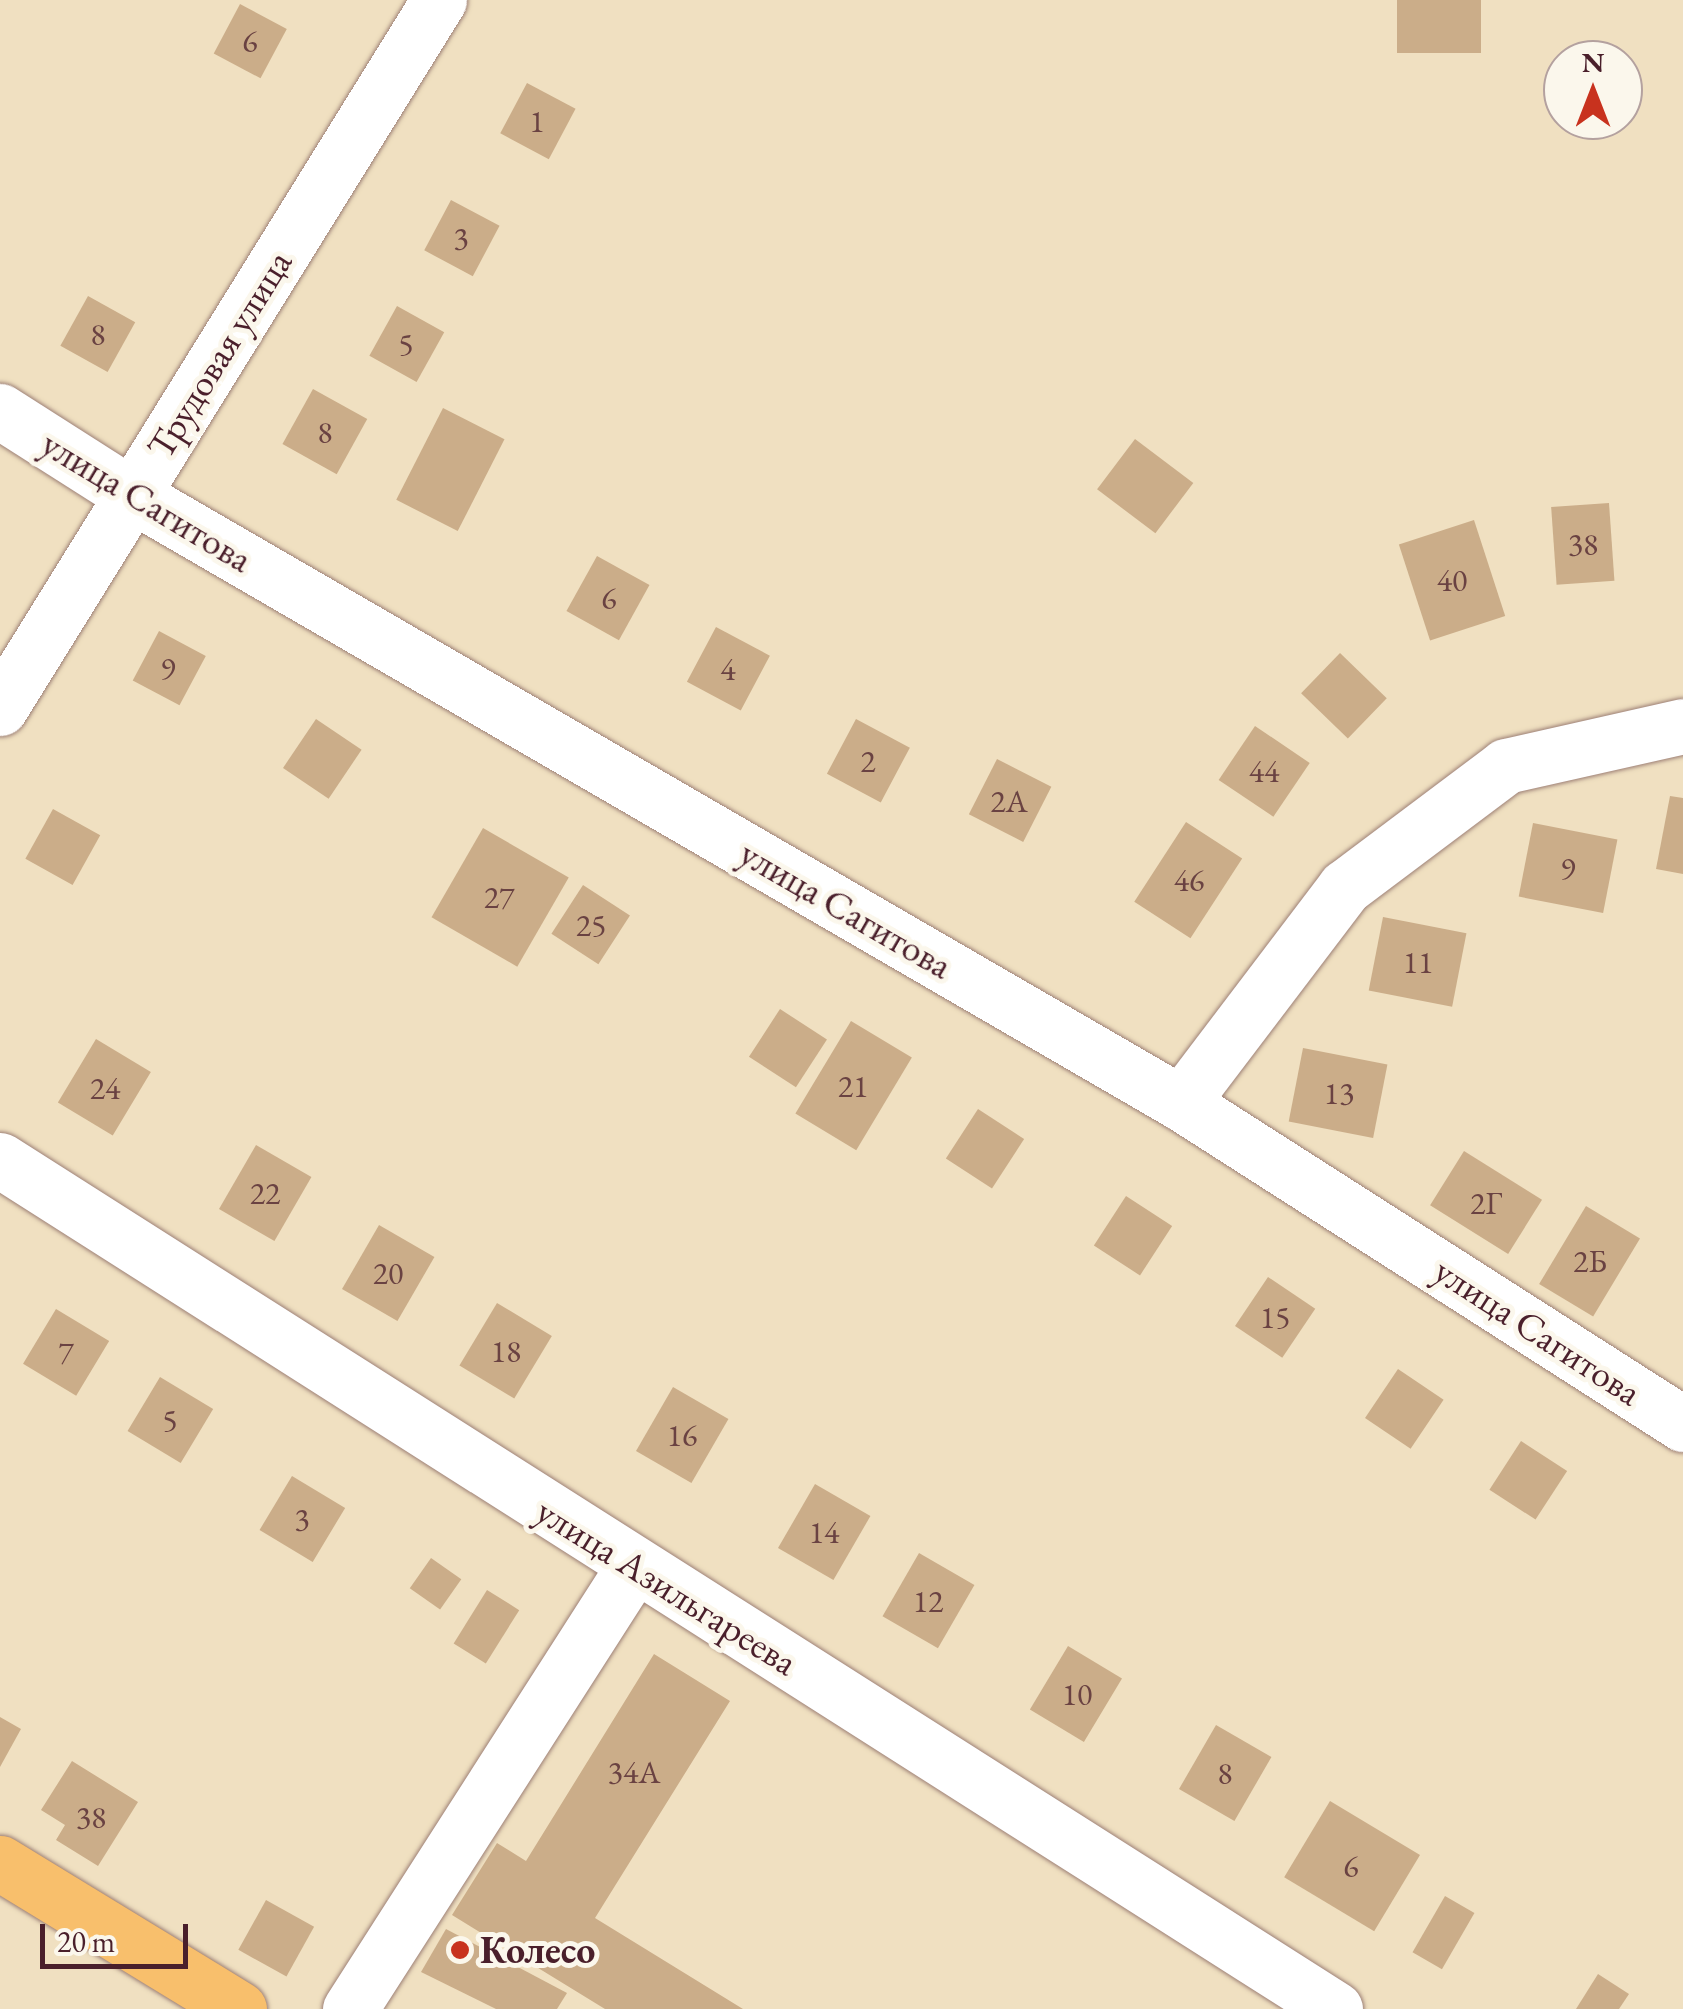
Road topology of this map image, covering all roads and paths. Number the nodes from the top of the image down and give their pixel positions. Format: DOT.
graph roads {
  1 [pos="439,0"];
  2 [pos="0,411"];
  3 [pos="132,495"];
  4 [pos="0,708"];
  5 [pos="1683,726"];
  6 [pos="1181,1103"];
  7 [pos="0,1160"];
  8 [pos="1683,1424"];
  9 [pos="634,1566"];
  10 [pos="0,1863"];
  11 [pos="239,2009"];
  12 [pos="350,2009"];
  13 [pos="1335,2009"];
  1 -- 3 [label="street, Трудовая улица"];
  2 -- 3 [label="street, улица Сагитова"];
  3 -- 4 [label="street, Трудовая улица"];
  3 -- 6 [label="street, улица Сагитова"];
  5 -- 6 [label="street"];
  6 -- 8 [label="street, улица Сагитова"];
  7 -- 9 [label="street, улица Азильгареева"];
  9 -- 12 [label="street"];
  9 -- 13 [label="street, улица Азильгареева"];
  10 -- 11 [label="main road"];
}
